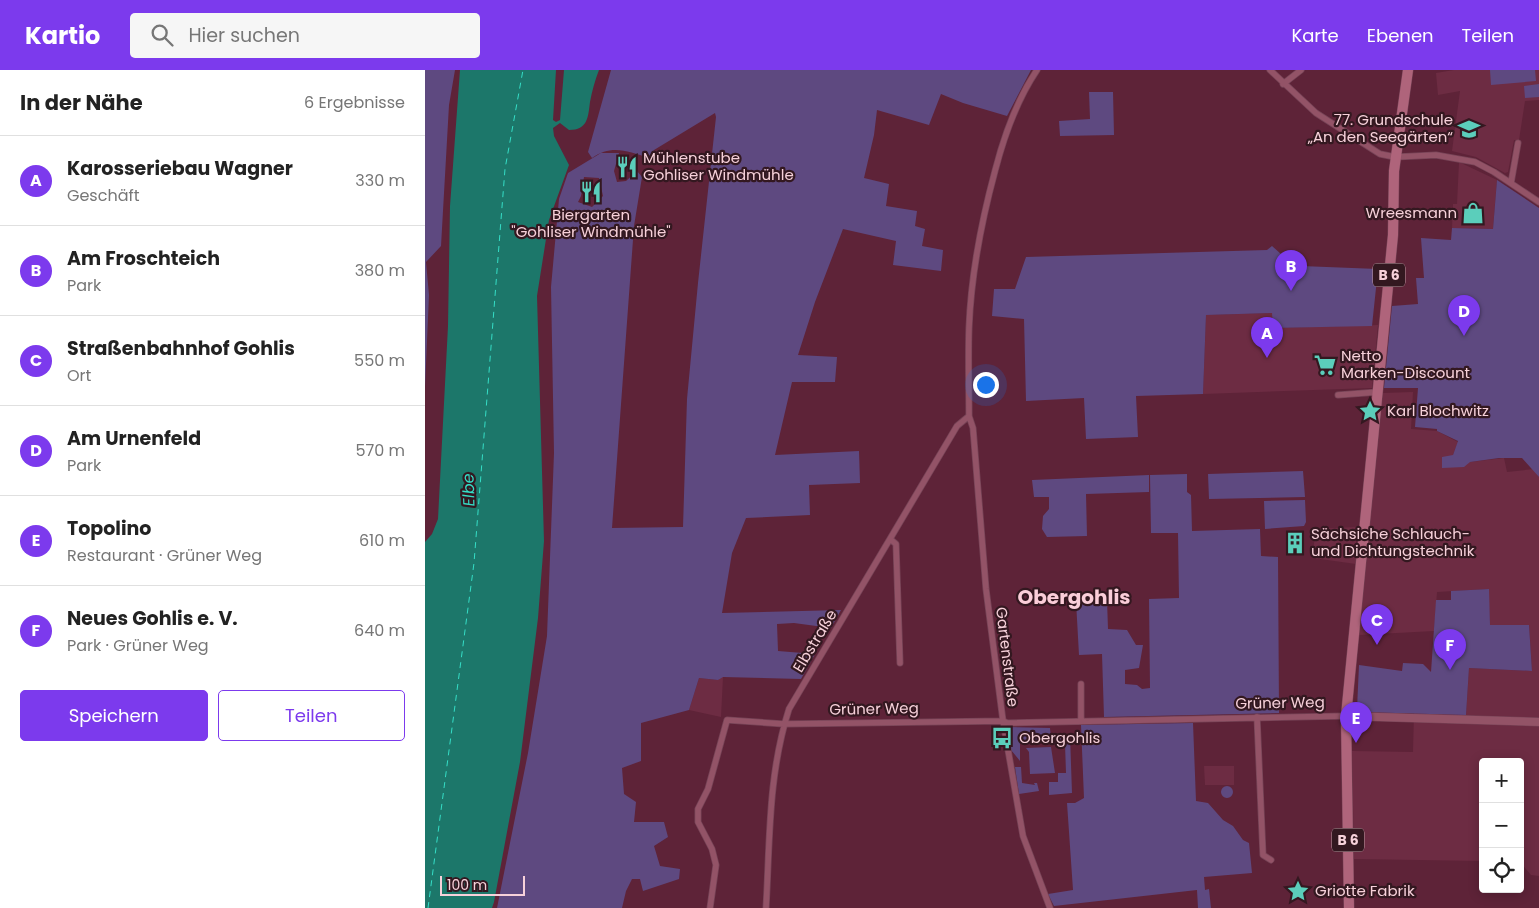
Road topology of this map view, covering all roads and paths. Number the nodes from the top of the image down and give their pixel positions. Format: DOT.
graph roads {
  1 [pos="1037,70"];
  2 [pos="1270,70"];
  3 [pos="1301,70"];
  4 [pos="1408,70"];
  5 [pos="1283,84"];
  6 [pos="1518,143"];
  7 [pos="1395,157"];
  8 [pos="1511,183"];
  9 [pos="1539,202"];
  10 [pos="1378,392"];
  11 [pos="1338,395"];
  12 [pos="969,416"];
  13 [pos="890,539"];
  14 [pos="900,663"];
  15 [pos="1081,684"];
  16 [pos="1346,716"];
  17 [pos="1257,717"];
  18 [pos="1003,721"];
  19 [pos="1081,721"];
  20 [pos="1539,722"];
  21 [pos="784,724"];
  22 [pos="1271,860"];
  23 [pos="711,908"];
  24 [pos="766,908"];
  25 [pos="1050,908"];
  26 [pos="1349,908"];
  1 -- 12 [label="street, Gartenstraße"];
  2 -- 5 [label="street"];
  3 -- 5 [label="street"];
  4 -- 7 [label="main road, B 6"];
  5 -- 7 [label="street"];
  6 -- 8 [label="street"];
  7 -- 8 [label="street"];
  7 -- 10 [label="main road, B 6"];
  8 -- 9 [label="street"];
  10 -- 11 [label="street"];
  10 -- 16 [label="main road, B 6"];
  12 -- 13 [label="street, Elbstraße"];
  12 -- 18 [label="street, Gartenstraße"];
  13 -- 14 [label="street"];
  13 -- 21 [label="street, Elbstraße"];
  15 -- 19 [label="street"];
  16 -- 17 [label="street, Grüner Weg"];
  16 -- 20 [label="street, Grüner Weg"];
  16 -- 26 [label="main road, B 6"];
  17 -- 19 [label="street, Grüner Weg"];
  17 -- 22 [label="street"];
  18 -- 19 [label="street, Grüner Weg"];
  18 -- 21 [label="street, Grüner Weg"];
  18 -- 25 [label="street, Gartenstraße"];
  21 -- 23 [label="street, Grüner Weg"];
  21 -- 24 [label="street, Elbstraße"];
}
